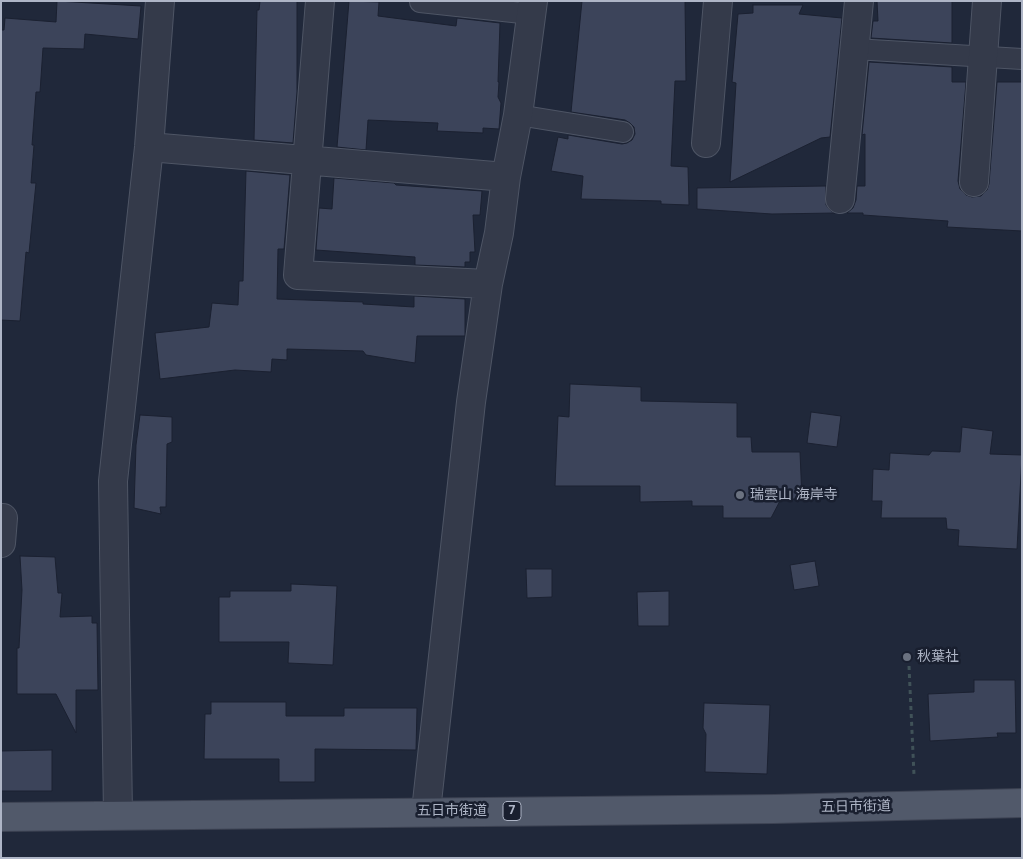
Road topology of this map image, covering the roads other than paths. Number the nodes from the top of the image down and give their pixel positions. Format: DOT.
graph roads {
  1 [pos="160,1"];
  2 [pos="320,1"];
  3 [pos="718,1"];
  4 [pos="859,1"];
  5 [pos="986,1"];
  6 [pos="420,2"];
  7 [pos="532,8"];
  8 [pos="854,49"];
  9 [pos="983,57"];
  10 [pos="1022,59"];
  11 [pos="518,115"];
  12 [pos="622,132"];
  13 [pos="706,143"];
  14 [pos="149,147"];
  15 [pos="306,161"];
  16 [pos="506,177"];
  17 [pos="974,182"];
  18 [pos="840,199"];
  19 [pos="488,284"];
  20 [pos="1,518"];
  21 [pos="1,543"];
  22 [pos="1022,803"];
  23 [pos="426,812"];
  24 [pos="118,815"];
  25 [pos="1,816"];
  1 -- 14 [label="street"];
  2 -- 15 [label="street"];
  3 -- 13 [label="street"];
  4 -- 8 [label="street"];
  5 -- 9 [label="street"];
  6 -- 7 [label="lane"];
  7 -- 11 [label="street"];
  8 -- 9 [label="lane"];
  8 -- 18 [label="street"];
  9 -- 10 [label="lane"];
  9 -- 17 [label="street"];
  11 -- 12 [label="lane"];
  11 -- 16 [label="street"];
  14 -- 15 [label="street"];
  14 -- 24 [label="street"];
  15 -- 16 [label="street"];
  15 -- 19 [label="street"];
  16 -- 19 [label="street"];
  19 -- 23 [label="street"];
  20 -- 21 [label="street"];
  22 -- 23 [label="main road, 五日市街道 / 7"];
  23 -- 24 [label="main road, 五日市街道 / 7"];
  24 -- 25 [label="main road, 五日市街道 / 7"];
}
